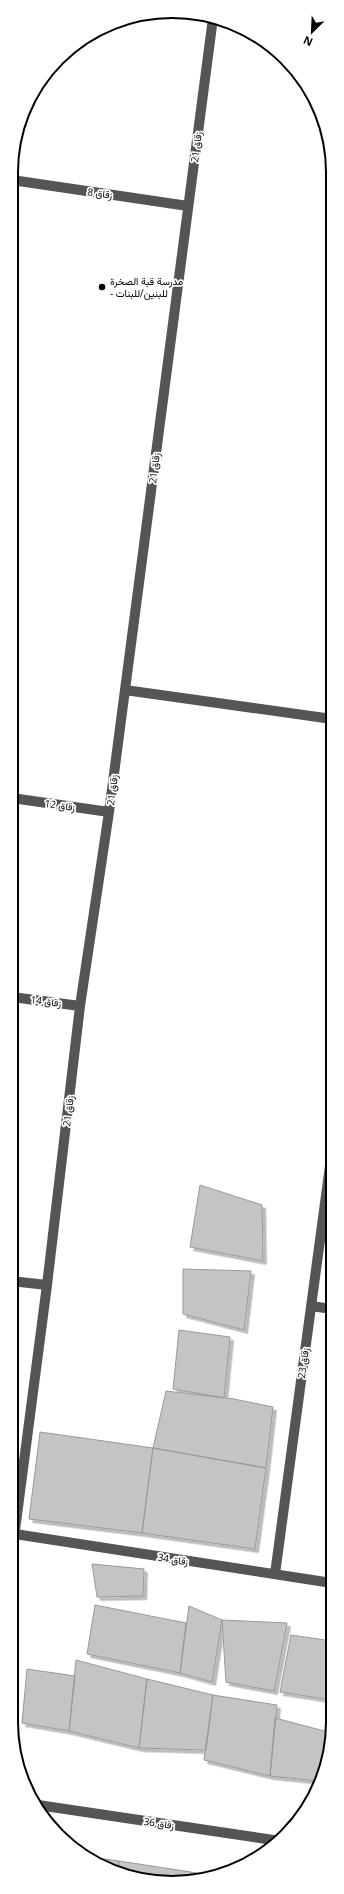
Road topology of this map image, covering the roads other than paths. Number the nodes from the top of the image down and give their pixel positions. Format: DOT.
graph roads {
  1 [pos="212,23"];
  2 [pos="18,181"];
  3 [pos="188,206"];
  4 [pos="125,690"];
  5 [pos="326,718"];
  6 [pos="18,799"];
  7 [pos="109,812"];
  8 [pos="18,998"];
  9 [pos="80,1006"];
  10 [pos="326,1195"];
  11 [pos="18,1281"];
  12 [pos="47,1285"];
  13 [pos="311,1306"];
  14 [pos="326,1308"];
  15 [pos="18,1511"];
  16 [pos="18,1534"];
  17 [pos="275,1574"];
  18 [pos="326,1582"];
  19 [pos="43,1806"];
  20 [pos="272,1840"];
  1 -- 3 [label="street, زقاق 21"];
  2 -- 3 [label="street, زقاق 8"];
  3 -- 4 [label="street, زقاق 21"];
  4 -- 5 [label="street"];
  4 -- 7 [label="street, زقاق 21"];
  6 -- 7 [label="street, زقاق 12"];
  7 -- 9 [label="street, زقاق 21"];
  8 -- 9 [label="street, زقاق 14"];
  9 -- 12 [label="street, زقاق 21"];
  10 -- 13 [label="street, زقاق 23"];
  11 -- 12 [label="street"];
  12 -- 15 [label="street, زقاق 21"];
  13 -- 14 [label="street"];
  13 -- 17 [label="street, زقاق 23"];
  16 -- 17 [label="street, زقاق 34"];
  17 -- 18 [label="street, زقاق 34"];
  19 -- 20 [label="street, زقاق 36"];
}
